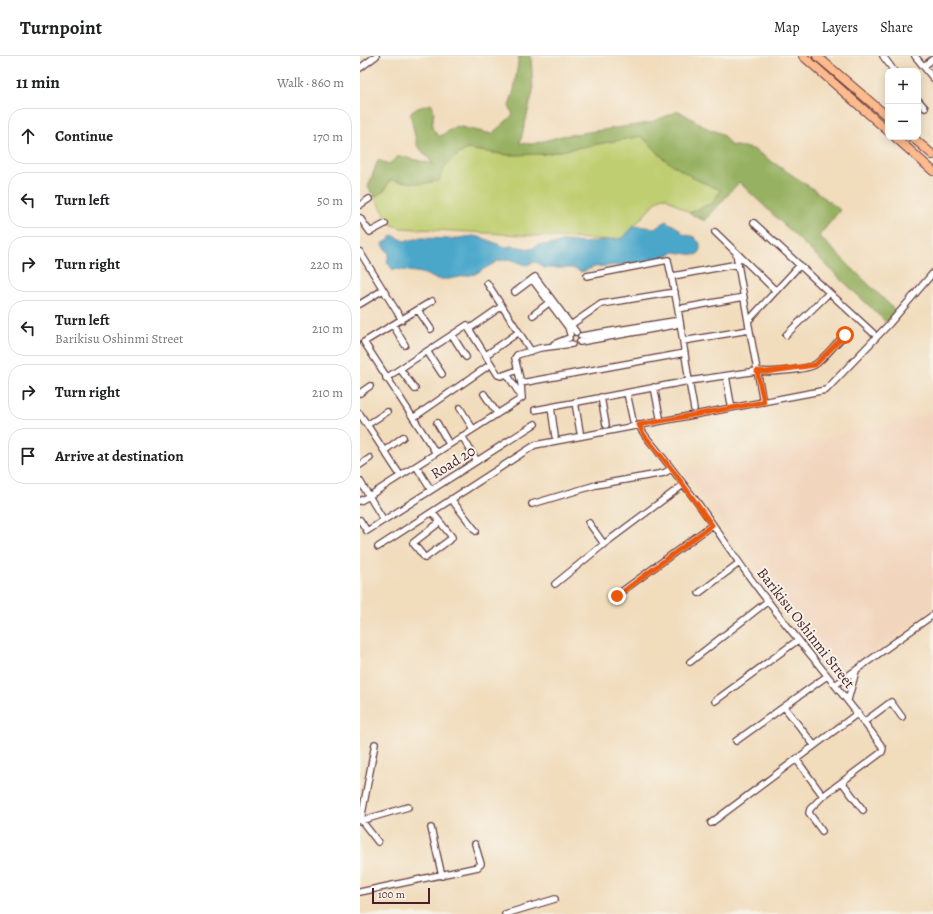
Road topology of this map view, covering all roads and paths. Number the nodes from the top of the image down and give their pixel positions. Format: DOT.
graph roads {
  1 [pos="376,56"];
  2 [pos="803,56"];
  3 [pos="817,56"];
  4 [pos="883,56"];
  5 [pos="916,56"];
  6 [pos="933,59"];
  7 [pos="924,66"];
  8 [pos="360,68"];
  9 [pos="892,68"];
  10 [pos="933,78"];
  11 [pos="921,103"];
  12 [pos="925,108"];
  13 [pos="885,114"];
  14 [pos="885,128"];
  15 [pos="898,140"];
  16 [pos="916,140"];
  17 [pos="933,155"];
  18 [pos="933,171"];
  19 [pos="369,199"];
  20 [pos="360,205"];
  21 [pos="360,218"];
  22 [pos="754,223"];
  23 [pos="385,224"];
  24 [pos="715,232"];
  25 [pos="360,252"];
  26 [pos="736,252"];
  27 [pos="738,264"];
  28 [pos="800,265"];
  29 [pos="933,273"];
  30 [pos="587,276"];
  31 [pos="673,276"];
  32 [pos="487,282"];
  33 [pos="383,290"];
  34 [pos="776,291"];
  35 [pos="515,292"];
  36 [pos="675,292"];
  37 [pos="829,292"];
  38 [pos="744,297"];
  39 [pos="432,301"];
  40 [pos="552,301"];
  41 [pos="360,304"];
  42 [pos="502,306"];
  43 [pos="678,309"];
  44 [pos="418,310"];
  45 [pos="533,315"];
  46 [pos="402,320"];
  47 [pos="748,321"];
  48 [pos="680,322"];
  49 [pos="393,325"];
  50 [pos="467,325"];
  51 [pos="570,326"];
  52 [pos="431,329"];
  53 [pos="519,332"];
  54 [pos="749,332"];
  55 [pos="874,334"];
  56 [pos="452,335"];
  57 [pos="786,335"];
  58 [pos="845,335"];
  59 [pos="575,338"];
  60 [pos="683,343"];
  61 [pos="405,345"];
  62 [pos="531,350"];
  63 [pos="427,351"];
  64 [pos="685,353"];
  65 [pos="486,355"];
  66 [pos="466,357"];
  67 [pos="491,364"];
  68 [pos="400,369"];
  69 [pos="518,370"];
  70 [pos="757,371"];
  71 [pos="442,374"];
  72 [pos="507,374"];
  73 [pos="726,376"];
  74 [pos="386,378"];
  75 [pos="689,381"];
  76 [pos="521,383"];
  77 [pos="370,386"];
  78 [pos="654,388"];
  79 [pos="415,389"];
  80 [pos="360,393"];
  81 [pos="627,393"];
  82 [pos="484,394"];
  83 [pos="601,397"];
  84 [pos="522,398"];
  85 [pos="575,402"];
  86 [pos="764,402"];
  87 [pos="731,404"];
  88 [pos="551,407"];
  89 [pos="460,408"];
  90 [pos="694,409"];
  91 [pos="535,410"];
  92 [pos="387,412"];
  93 [pos="497,413"];
  94 [pos="360,414"];
  95 [pos="660,417"];
  96 [pos="413,418"];
  97 [pos="633,421"];
  98 [pos="437,423"];
  99 [pos="535,424"];
  100 [pos="367,425"];
  101 [pos="639,425"];
  102 [pos="606,426"];
  103 [pos="473,429"];
  104 [pos="580,432"];
  105 [pos="462,436"];
  106 [pos="555,436"];
  107 [pos="404,437"];
  108 [pos="450,444"];
  109 [pos="384,451"];
  110 [pos="436,453"];
  111 [pos="370,458"];
  112 [pos="477,461"];
  113 [pos="360,465"];
  114 [pos="416,466"];
  115 [pos="671,469"];
  116 [pos="400,476"];
  117 [pos="360,482"];
  118 [pos="683,485"];
  119 [pos="431,490"];
  120 [pos="369,496"];
  121 [pos="451,500"];
  122 [pos="360,501"];
  123 [pos="532,504"];
  124 [pos="432,512"];
  125 [pos="360,520"];
  126 [pos="383,520"];
  127 [pos="440,522"];
  128 [pos="589,523"];
  129 [pos="712,525"];
  130 [pos="476,531"];
  131 [pos="604,544"];
  132 [pos="378,546"];
  133 [pos="739,563"];
  134 [pos="555,584"];
  135 [pos="699,593"];
  136 [pos="617,596"];
  137 [pos="768,601"];
  138 [pos="933,614"];
  139 [pos="798,640"];
  140 [pos="690,662"];
  141 [pos="856,671"];
  142 [pos="827,676"];
  143 [pos="835,686"];
  144 [pos="848,700"];
  145 [pos="715,701"];
  146 [pos="785,708"];
  147 [pos="858,713"];
  148 [pos="902,717"];
  149 [pos="864,722"];
  150 [pos="736,742"];
  151 [pos="375,744"];
  152 [pos="814,745"];
  153 [pos="796,759"];
  154 [pos="842,782"];
  155 [pos="823,796"];
  156 [pos="408,807"];
  157 [pos="863,810"];
  158 [pos="361,820"];
  159 [pos="711,823"];
  160 [pos="431,828"];
  161 [pos="822,831"];
  162 [pos="378,842"];
  163 [pos="475,844"];
  164 [pos="442,876"];
  165 [pos="360,892"];
  166 [pos="555,899"];
  167 [pos="506,914"];
  1 -- 8 [label="street"];
  2 -- 14 [label="highway"];
  3 -- 13 [label="highway"];
  4 -- 9 [label="street"];
  5 -- 7 [label="street"];
  6 -- 7 [label="street"];
  7 -- 10 [label="street"];
  11 -- 12 [label="street"];
  15 -- 18 [label="highway"];
  16 -- 17 [label="highway"];
  19 -- 20 [label="street"];
  21 -- 23 [label="street"];
  22 -- 28 [label="street"];
  24 -- 26 [label="street"];
  25 -- 33 [label="street"];
  26 -- 27 [label="street"];
  26 -- 34 [label="street"];
  27 -- 31 [label="street"];
  27 -- 38 [label="street"];
  28 -- 34 [label="street"];
  28 -- 37 [label="street"];
  29 -- 86 [label="street"];
  30 -- 31 [label="street"];
  31 -- 36 [label="street"];
  32 -- 42 [label="street"];
  33 -- 41 [label="street"];
  33 -- 46 [label="street"];
  34 -- 47 [label="street"];
  35 -- 40 [label="street"];
  36 -- 43 [label="street"];
  36 -- 51 [label="street"];
  37 -- 55 [label="street"];
  37 -- 57 [label="street"];
  38 -- 43 [label="street"];
  38 -- 47 [label="street"];
  39 -- 44 [label="street"];
  40 -- 45 [label="street"];
  40 -- 51 [label="street"];
  42 -- 53 [label="street"];
  42 -- 65 [label="street"];
  43 -- 48 [label="street"];
  44 -- 46 [label="street"];
  44 -- 52 [label="street"];
  46 -- 49 [label="street"];
  47 -- 54 [label="street"];
  48 -- 59 [label="street"];
  48 -- 60 [label="street"];
  49 -- 61 [label="street"];
  49 -- 74 [label="street"];
  50 -- 56 [label="street"];
  51 -- 59 [label="street"];
  53 -- 62 [label="street"];
  53 -- 65 [label="street"];
  54 -- 60 [label="street"];
  54 -- 70 [label="street"];
  56 -- 63 [label="street"];
  56 -- 66 [label="street"];
  58 -- 70 [label="street"];
  59 -- 62 [label="street"];
  60 -- 64 [label="street"];
  62 -- 69 [label="street"];
  63 -- 68 [label="street"];
  63 -- 71 [label="street"];
  64 -- 75 [label="street"];
  64 -- 76 [label="street"];
  65 -- 67 [label="street"];
  67 -- 72 [label="street"];
  67 -- 96 [label="street"];
  68 -- 74 [label="street"];
  68 -- 79 [label="street"];
  69 -- 72 [label="street"];
  69 -- 76 [label="street"];
  70 -- 73 [label="street"];
  70 -- 86 [label="street"];
  72 -- 84 [label="street"];
  73 -- 75 [label="street"];
  73 -- 87 [label="street"];
  74 -- 96 [label="street"];
  75 -- 78 [label="street"];
  75 -- 90 [label="street"];
  76 -- 84 [label="street"];
  77 -- 80 [label="street"];
  78 -- 81 [label="street"];
  78 -- 95 [label="street"];
  81 -- 83 [label="street"];
  81 -- 97 [label="street"];
  82 -- 93 [label="street"];
  83 -- 85 [label="street"];
  83 -- 102 [label="street"];
  84 -- 93 [label="street"];
  85 -- 88 [label="street"];
  85 -- 104 [label="street"];
  86 -- 101 [label="street"];
  88 -- 91 [label="street"];
  88 -- 106 [label="street"];
  89 -- 103 [label="street"];
  92 -- 100 [label="street"];
  93 -- 103 [label="street"];
  94 -- 100 [label="street"];
  96 -- 110 [label="street"];
  98 -- 108 [label="street"];
  99 -- 112 [label="street, Road 20"];
  100 -- 109 [label="street"];
  101 -- 115 [label="street, Barikisu Oshinmi Street"];
  101 -- 121 [label="street"];
  103 -- 105 [label="street"];
  105 -- 108 [label="street"];
  105 -- 112 [label="street"];
  107 -- 109 [label="street"];
  108 -- 110 [label="street"];
  109 -- 116 [label="street"];
  110 -- 114 [label="street"];
  111 -- 113 [label="street"];
  112 -- 119 [label="street, Road 20"];
  114 -- 116 [label="street"];
  114 -- 119 [label="street"];
  115 -- 118 [label="street, Barikisu Oshinmi Street"];
  115 -- 123 [label="street"];
  116 -- 120 [label="street"];
  117 -- 120 [label="street"];
  118 -- 129 [label="street, Barikisu Oshinmi Street"];
  118 -- 131 [label="street"];
  119 -- 126 [label="street, Road 20"];
  120 -- 122 [label="street"];
  120 -- 126 [label="street"];
  121 -- 124 [label="street"];
  121 -- 130 [label="street"];
  124 -- 127 [label="street"];
  124 -- 132 [label="street"];
  125 -- 126 [label="street, Road 20"];
  127 -- 127 [label="street"];
  128 -- 131 [label="street"];
  129 -- 133 [label="street, Barikisu Oshinmi Street"];
  129 -- 136 [label="street"];
  131 -- 134 [label="street"];
  133 -- 135 [label="street"];
  133 -- 137 [label="street, Barikisu Oshinmi Street"];
  137 -- 139 [label="street, Barikisu Oshinmi Street"];
  137 -- 140 [label="street"];
  138 -- 141 [label="street"];
  139 -- 142 [label="street, Barikisu Oshinmi Street"];
  139 -- 145 [label="street"];
  141 -- 143 [label="street"];
  141 -- 144 [label="street"];
  142 -- 143 [label="street, Barikisu Oshinmi Street"];
  142 -- 146 [label="street"];
  143 -- 144 [label="street, Barikisu Oshinmi Street"];
  144 -- 147 [label="street, Barikisu Oshinmi Street"];
  146 -- 150 [label="street"];
  146 -- 152 [label="street"];
  147 -- 149 [label="street, Barikisu Oshinmi Street"];
  147 -- 152 [label="street"];
  148 -- 149 [label="street"];
  149 -- 154 [label="street, Barikisu Oshinmi Street"];
  151 -- 158 [label="street"];
  152 -- 153 [label="street"];
  153 -- 155 [label="street"];
  153 -- 159 [label="street"];
  154 -- 155 [label="street, Barikisu Oshinmi Street"];
  154 -- 157 [label="street"];
  155 -- 161 [label="street, Barikisu Oshinmi Street"];
  156 -- 158 [label="street"];
  158 -- 162 [label="street"];
  160 -- 164 [label="street"];
  163 -- 164 [label="street"];
  164 -- 165 [label="street"];
  166 -- 167 [label="street"];
}
